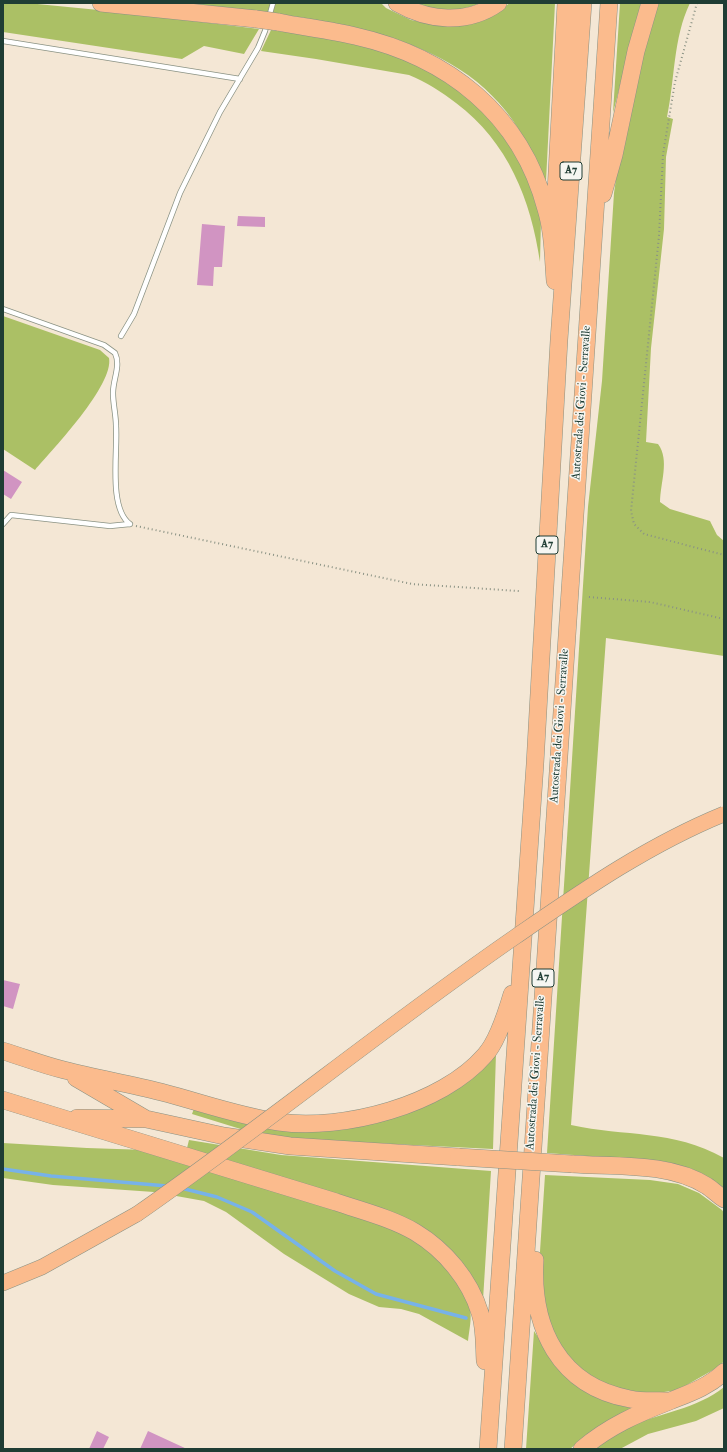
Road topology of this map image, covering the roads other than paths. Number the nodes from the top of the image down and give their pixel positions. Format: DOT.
graph roads {
  1 [pos="101,3"];
  2 [pos="273,3"];
  3 [pos="397,3"];
  4 [pos="498,3"];
  5 [pos="566,3"];
  6 [pos="583,3"];
  7 [pos="609,3"];
  8 [pos="650,3"];
  9 [pos="3,41"];
  10 [pos="240,79"];
  11 [pos="593,230"];
  12 [pos="554,270"];
  13 [pos="3,309"];
  14 [pos="121,336"];
  15 [pos="559,340"];
  16 [pos="3,524"];
  17 [pos="724,814"];
  18 [pos="520,966"];
  19 [pos="3,1051"];
  20 [pos="62,1070"];
  21 [pos="3,1100"];
  22 [pos="534,1116"];
  23 [pos="57,1118"];
  24 [pos="146,1119"];
  25 [pos="724,1199"];
  26 [pos="3,1283"];
  27 [pos="724,1372"];
  28 [pos="670,1400"];
  29 [pos="488,1443"];
  30 [pos="513,1449"];
  31 [pos="582,1449"];
  1 -- 12 [label="highway, bridge"];
  2 -- 10 [label="lane"];
  3 -- 4 [label="highway"];
  5 -- 12 [label="highway"];
  6 -- 15 [label="highway, Autostrada dei Giovi - Serravalle / A7"];
  7 -- 11 [label="highway, Autostrada dei Giovi - Serravalle / A7"];
  8 -- 11 [label="highway"];
  9 -- 10 [label="lane"];
  10 -- 14 [label="lane"];
  11 -- 22 [label="highway, Autostrada dei Giovi - Serravalle / A7"];
  12 -- 15 [label="highway"];
  13 -- 16 [label="lane"];
  15 -- 18 [label="highway, Autostrada dei Giovi - Serravalle / A7"];
  17 -- 26 [label="main road, bridge"];
  18 -- 20 [label="highway"];
  18 -- 29 [label="highway, Autostrada dei Giovi - Serravalle / A7"];
  19 -- 20 [label="highway"];
  20 -- 24 [label="highway"];
  21 -- 23 [label="highway"];
  22 -- 28 [label="highway"];
  22 -- 30 [label="highway, Autostrada dei Giovi - Serravalle / A7"];
  23 -- 24 [label="highway"];
  23 -- 29 [label="highway"];
  24 -- 25 [label="highway, bridge"];
  27 -- 28 [label="highway"];
  28 -- 31 [label="highway"];
}
